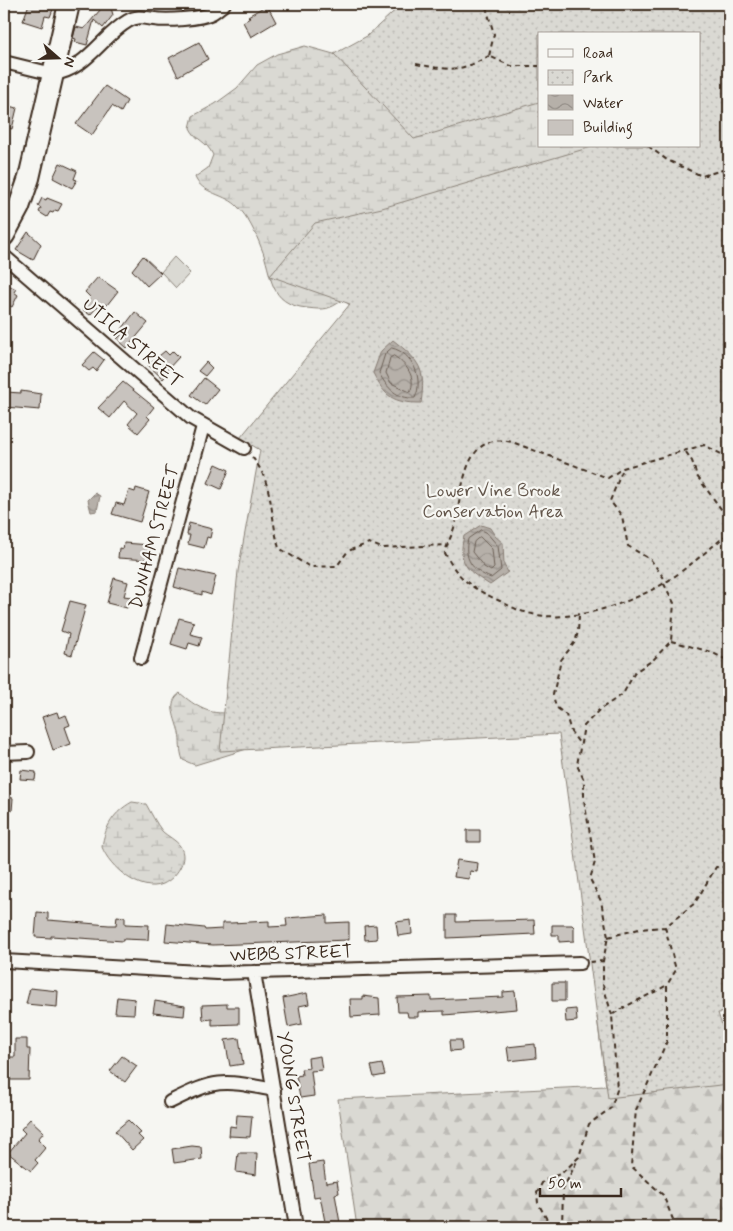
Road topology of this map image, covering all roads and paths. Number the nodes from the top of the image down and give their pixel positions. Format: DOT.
graph roads {
  1 [pos="69,4"];
  2 [pos="224,4"];
  3 [pos="478,4"];
  4 [pos="496,4"];
  5 [pos="486,8"];
  6 [pos="489,56"];
  7 [pos="4,62"];
  8 [pos="416,64"];
  9 [pos="538,66"];
  10 [pos="53,74"];
  11 [pos="651,148"];
  12 [pos="729,168"];
  13 [pos="4,235"];
  14 [pos="4,256"];
  15 [pos="203,426"];
  16 [pos="244,448"];
  17 [pos="686,452"];
  18 [pos="729,458"];
  19 [pos="623,468"];
  20 [pos="729,520"];
  21 [pos="729,533"];
  22 [pos="446,545"];
  23 [pos="665,583"];
  24 [pos="579,616"];
  25 [pos="671,640"];
  26 [pos="141,658"];
  27 [pos="729,660"];
  28 [pos="580,744"];
  29 [pos="28,752"];
  30 [pos="4,753"];
  31 [pos="729,867"];
  32 [pos="665,926"];
  33 [pos="608,937"];
  34 [pos="4,961"];
  35 [pos="580,962"];
  36 [pos="254,972"];
  37 [pos="667,986"];
  38 [pos="612,1015"];
  39 [pos="274,1090"];
  40 [pos="170,1102"];
  41 [pos="579,1157"];
  42 [pos="296,1227"];
  43 [pos="551,1227"];
  44 [pos="562,1227"];
  45 [pos="676,1227"];
  1 -- 10 [label="main road"];
  2 -- 10 [label="street"];
  3 -- 5 [label="path"];
  4 -- 5 [label="path"];
  5 -- 6 [label="path"];
  6 -- 8 [label="path"];
  6 -- 9 [label="path"];
  7 -- 10 [label="street"];
  10 -- 13 [label="main road"];
  11 -- 12 [label="path"];
  14 -- 15 [label="street, UTICA STREET"];
  15 -- 16 [label="street, UTICA STREET"];
  15 -- 26 [label="street, DUNHAM STREET"];
  16 -- 22 [label="path"];
  17 -- 18 [label="path"];
  17 -- 19 [label="path"];
  17 -- 20 [label="path"];
  19 -- 22 [label="path"];
  19 -- 23 [label="path"];
  21 -- 23 [label="path"];
  22 -- 24 [label="path"];
  23 -- 24 [label="path"];
  23 -- 25 [label="path"];
  24 -- 28 [label="path"];
  25 -- 27 [label="path"];
  25 -- 28 [label="path"];
  28 -- 33 [label="path"];
  29 -- 30 [label="street"];
  31 -- 32 [label="path"];
  32 -- 33 [label="path"];
  32 -- 37 [label="path"];
  33 -- 38 [label="path"];
  34 -- 36 [label="street, WEBB STREET"];
  35 -- 36 [label="street, WEBB STREET"];
  36 -- 39 [label="street, YOUNG STREET"];
  37 -- 38 [label="path"];
  37 -- 45 [label="path"];
  38 -- 41 [label="path"];
  39 -- 40 [label="street"];
  39 -- 42 [label="street, YOUNG STREET"];
  41 -- 43 [label="path"];
  41 -- 44 [label="path"];
}
